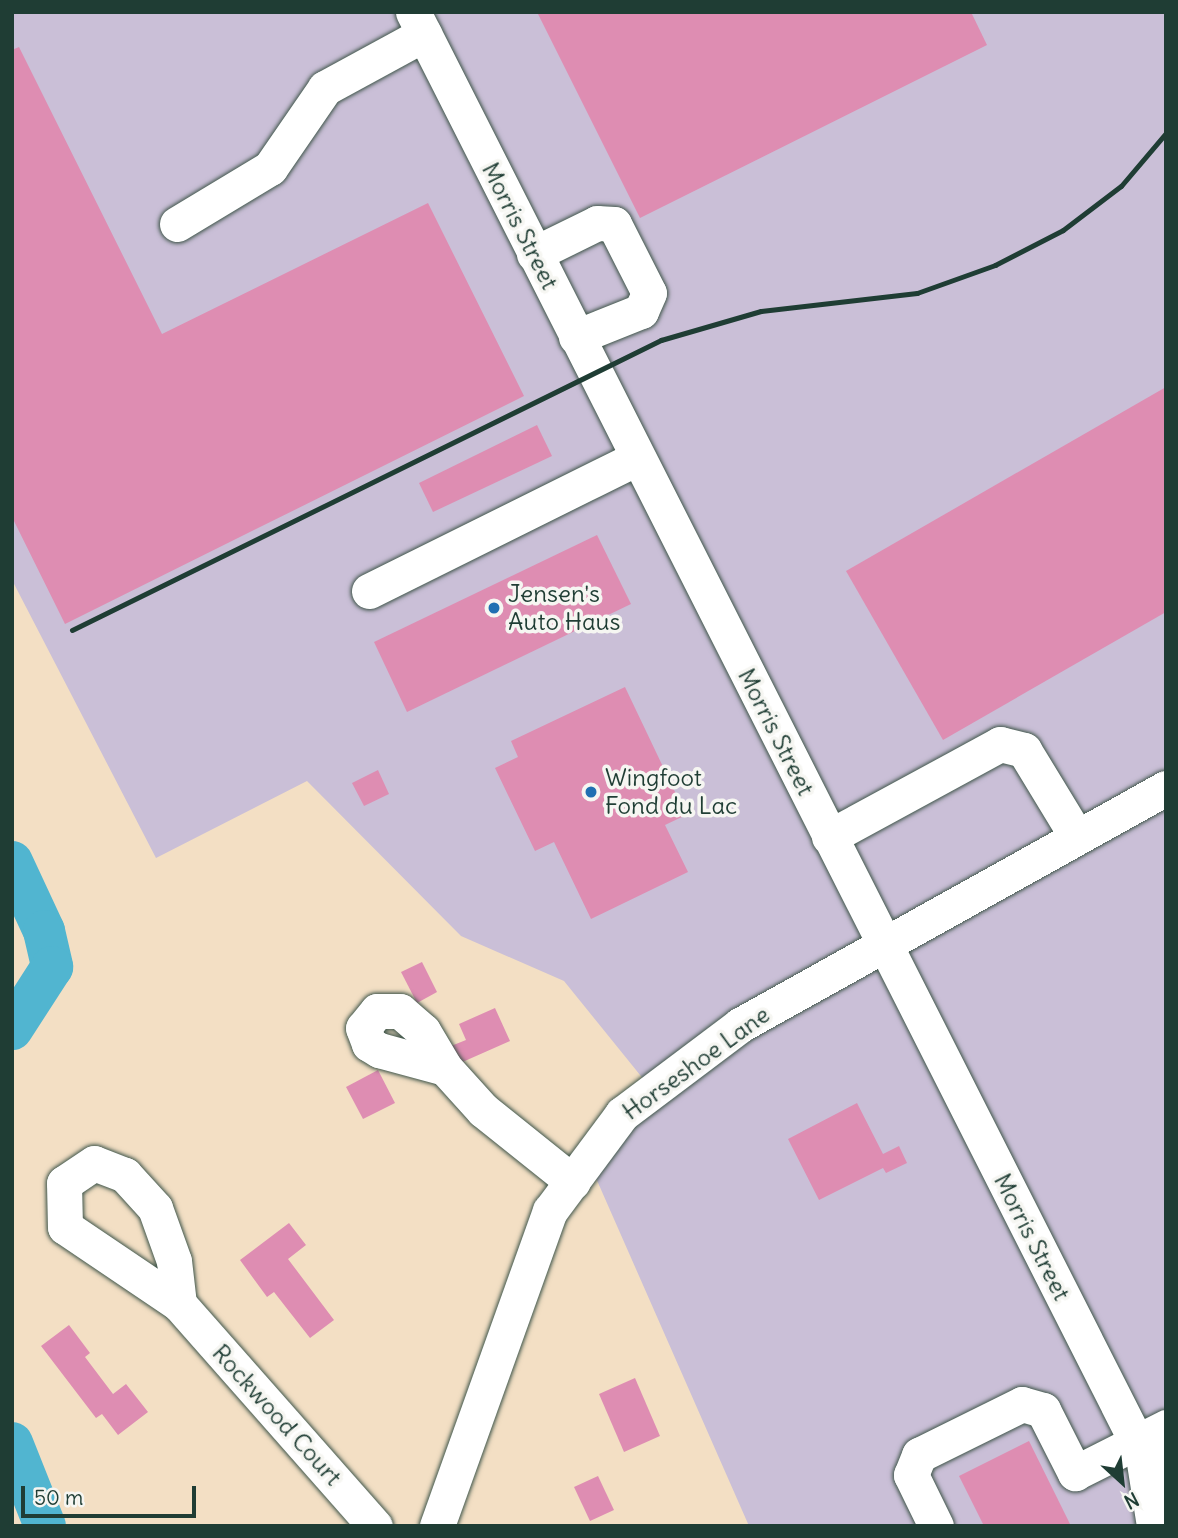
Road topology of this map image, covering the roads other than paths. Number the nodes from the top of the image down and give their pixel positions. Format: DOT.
graph roads {
  1 [pos="419,23"];
  2 [pos="177,225"];
  3 [pos="534,254"];
  4 [pos="576,337"];
  5 [pos="637,458"];
  6 [pos="369,591"];
  7 [pos="1166,788"];
  8 [pos="830,837"];
  9 [pos="1077,837"];
  10 [pos="884,944"];
  11 [pos="445,1068"];
  12 [pos="573,1182"];
  13 [pos="179,1304"];
  14 [pos="1152,1447"];
  15 [pos="375,1526"];
  16 [pos="437,1526"];
  17 [pos="936,1526"];
  18 [pos="1154,1526"];
  1 -- 2 [label="street"];
  1 -- 3 [label="street, Morris Street"];
  3 -- 4 [label="street, Morris Street"];
  3 -- 4 [label="street"];
  4 -- 5 [label="street, Morris Street"];
  5 -- 6 [label="street"];
  5 -- 8 [label="street, Morris Street"];
  7 -- 9 [label="street, Horseshoe Lane"];
  8 -- 9 [label="street"];
  8 -- 10 [label="street, Morris Street"];
  9 -- 10 [label="street, Horseshoe Lane"];
  10 -- 12 [label="street, Horseshoe Lane"];
  10 -- 14 [label="street, Morris Street"];
  11 -- 12 [label="street"];
  12 -- 16 [label="street, Horseshoe Lane"];
  13 -- 15 [label="street, Rockwood Court"];
  14 -- 17 [label="street"];
  14 -- 18 [label="street, Morris Street"];
}
